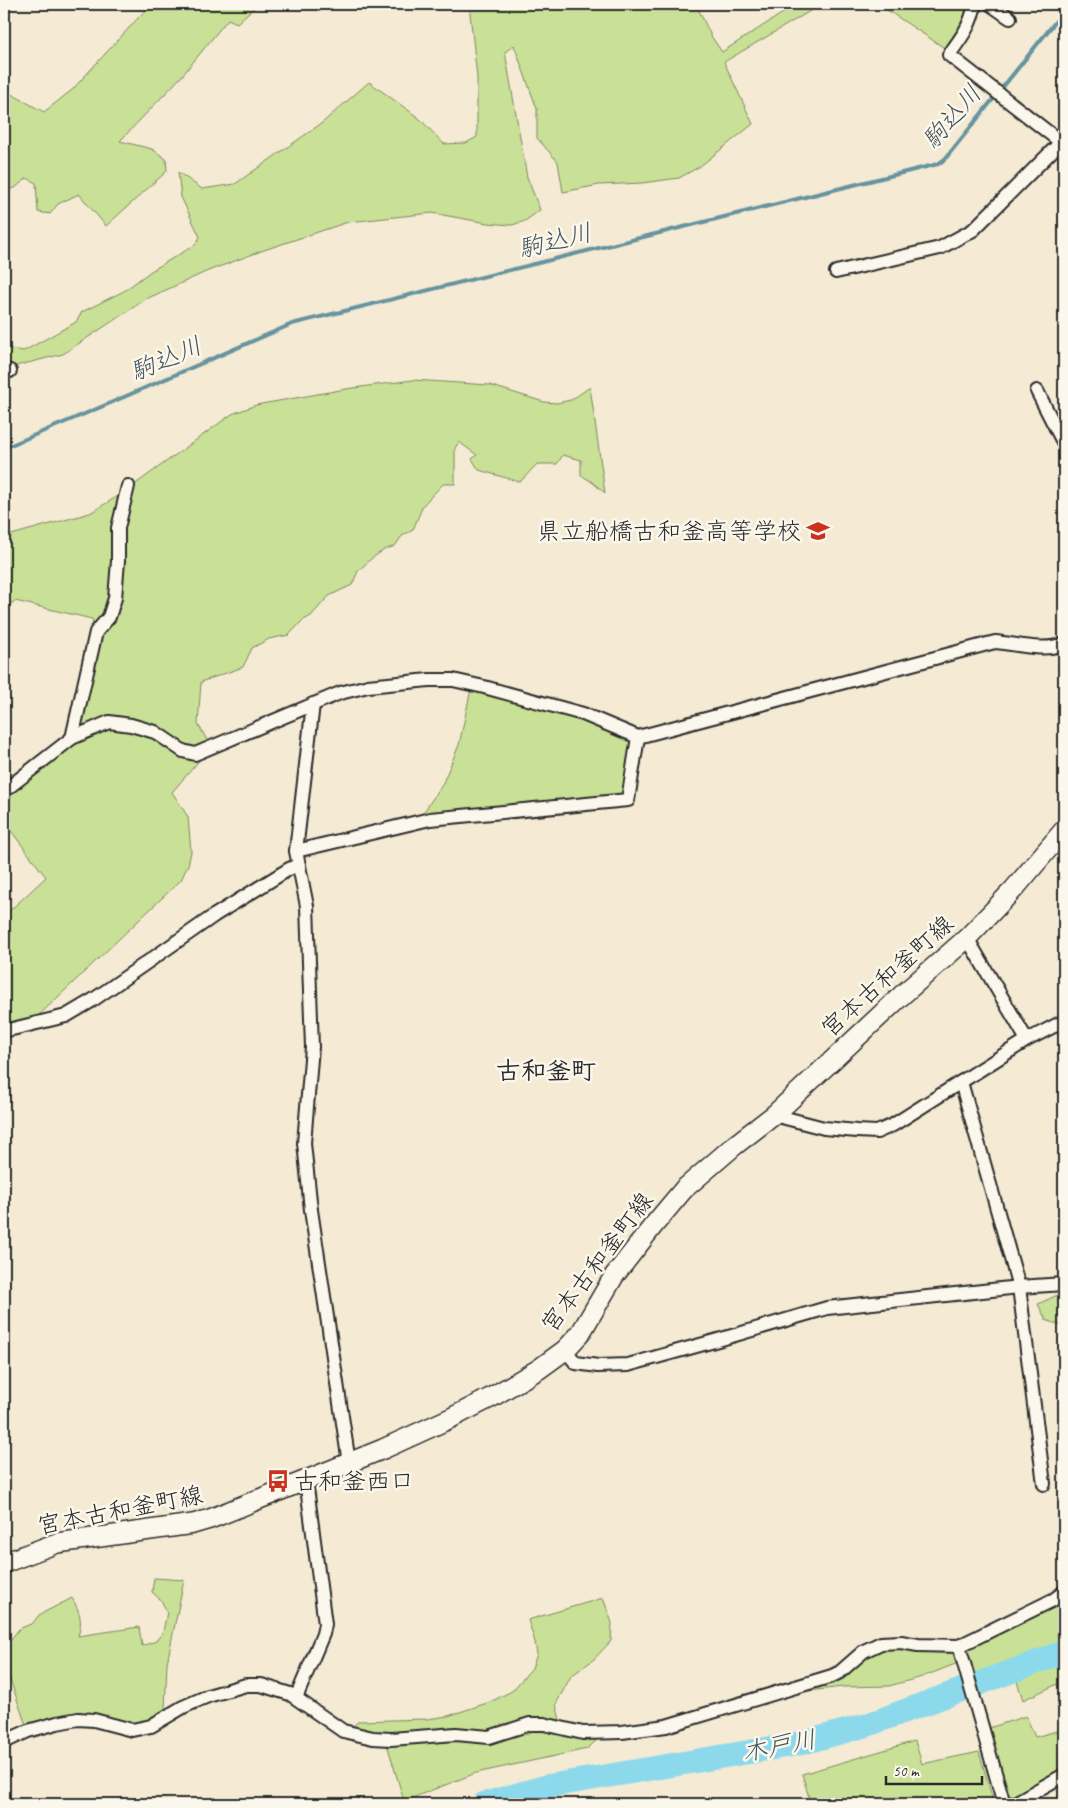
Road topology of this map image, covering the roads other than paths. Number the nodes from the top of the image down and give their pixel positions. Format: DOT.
graph roads {
  1 [pos="975,4"];
  2 [pos="990,4"];
  3 [pos="1010,18"];
  4 [pos="1063,141"];
  5 [pos="836,272"];
  6 [pos="1037,391"];
  7 [pos="1064,444"];
  8 [pos="128,486"];
  9 [pos="1064,644"];
  10 [pos="314,704"];
  11 [pos="638,737"];
  12 [pos="72,738"];
  13 [pos="4,791"];
  14 [pos="1064,830"];
  15 [pos="296,851"];
  16 [pos="299,865"];
  17 [pos="967,938"];
  18 [pos="1064,1021"];
  19 [pos="4,1031"];
  20 [pos="1027,1040"];
  21 [pos="961,1082"];
  22 [pos="774,1115"];
  23 [pos="1064,1284"];
  24 [pos="1019,1286"];
  25 [pos="565,1350"];
  26 [pos="348,1463"];
  27 [pos="306,1480"];
  28 [pos="1044,1484"];
  29 [pos="4,1563"];
  30 [pos="1064,1592"];
  31 [pos="959,1646"];
  32 [pos="296,1698"];
  33 [pos="4,1742"];
  34 [pos="1064,1775"];
  35 [pos="1004,1804"];
  36 [pos="1013,1804"];
  1 -- 4 [label="street"];
  2 -- 3 [label="street"];
  4 -- 5 [label="street"];
  6 -- 7 [label="street"];
  8 -- 12 [label="street"];
  9 -- 11 [label="street"];
  10 -- 11 [label="street"];
  10 -- 12 [label="street"];
  10 -- 15 [label="street"];
  11 -- 15 [label="street"];
  12 -- 13 [label="street"];
  14 -- 17 [label="street, 宮本古和釜町線"];
  15 -- 16 [label="street"];
  16 -- 19 [label="street"];
  16 -- 26 [label="street"];
  17 -- 20 [label="street"];
  17 -- 22 [label="street, 宮本古和釜町線"];
  18 -- 20 [label="street"];
  20 -- 21 [label="street"];
  21 -- 22 [label="street"];
  21 -- 24 [label="street"];
  22 -- 25 [label="street, 宮本古和釜町線"];
  23 -- 24 [label="street"];
  24 -- 25 [label="street"];
  24 -- 28 [label="street"];
  25 -- 26 [label="street, 宮本古和釜町線"];
  26 -- 27 [label="street, 宮本古和釜町線"];
  27 -- 29 [label="street, 宮本古和釜町線"];
  27 -- 32 [label="street"];
  30 -- 31 [label="street"];
  31 -- 32 [label="street"];
  31 -- 35 [label="street"];
  32 -- 33 [label="street"];
  34 -- 36 [label="street"];
}
